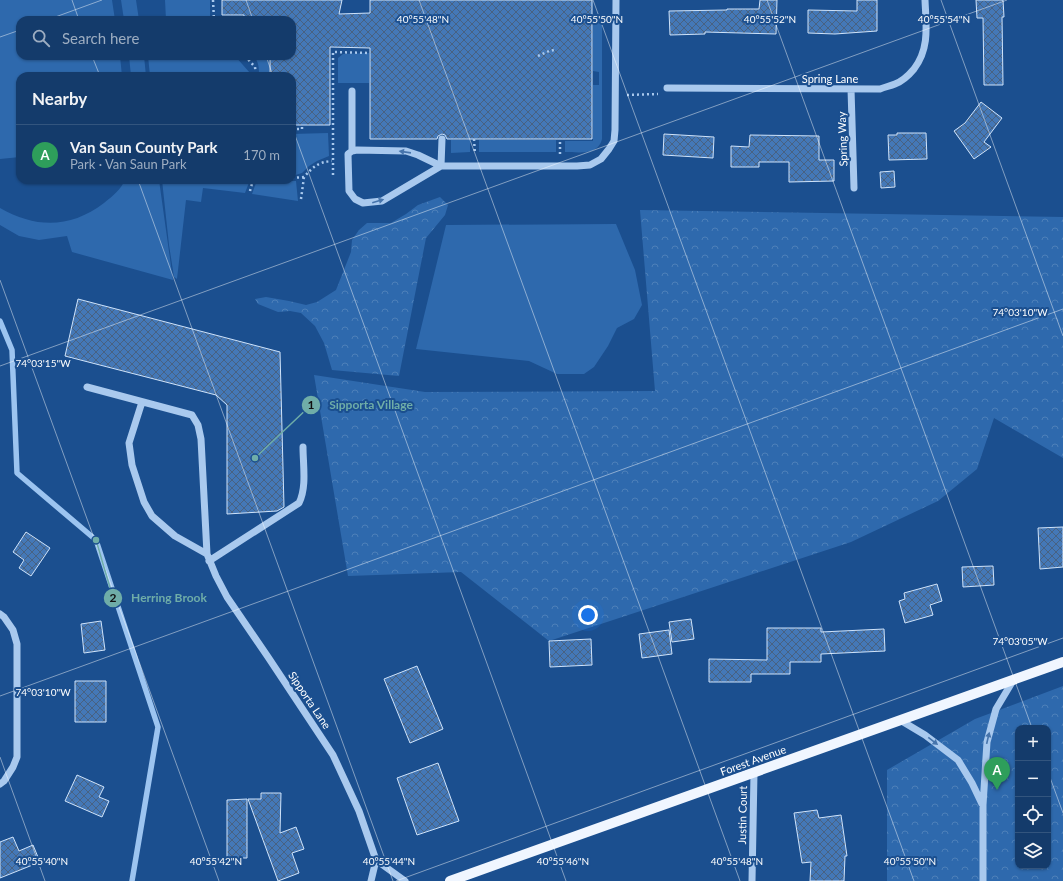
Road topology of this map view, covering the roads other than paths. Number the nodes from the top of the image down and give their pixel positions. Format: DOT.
graph roads {
  1 [pos="616,0"];
  2 [pos="925,0"];
  3 [pos="667,88"];
  4 [pos="851,89"];
  5 [pos="352,91"];
  6 [pos="442,139"];
  7 [pos="352,151"];
  8 [pos="441,166"];
  9 [pos="854,188"];
  10 [pos="87,387"];
  11 [pos="142,402"];
  12 [pos="303,447"];
  13 [pos="208,558"];
  14 [pos="0,614"];
  15 [pos="1063,662"];
  16 [pos="1014,679"];
  17 [pos="900,720"];
  18 [pos="754,773"];
  19 [pos="0,784"];
  20 [pos="983,805"];
  21 [pos="376,860"];
  22 [pos="371,881"];
  23 [pos="405,881"];
  24 [pos="450,881"];
  25 [pos="752,881"];
  26 [pos="983,881"];
  1 -- 8 [label="street"];
  2 -- 4 [label="street, Spring Lane"];
  3 -- 4 [label="street, Spring Lane"];
  4 -- 9 [label="street, Spring Way"];
  5 -- 7 [label="street"];
  6 -- 8 [label="street"];
  8 -- 7 [label="street, one-way"];
  7 -- 8 [label="street, one-way"];
  10 -- 11 [label="street"];
  11 -- 13 [label="street"];
  11 -- 13 [label="street"];
  12 -- 13 [label="street"];
  13 -- 21 [label="street, Sipporta Lane"];
  14 -- 19 [label="street"];
  15 -- 16 [label="main road, Forest Avenue"];
  16 -- 17 [label="main road, Forest Avenue"];
  20 -- 16 [label="street, one-way"];
  17 -- 18 [label="main road, Forest Avenue"];
  17 -- 20 [label="street, one-way"];
  18 -- 24 [label="main road, Forest Avenue"];
  18 -- 25 [label="street, Justin Court"];
  20 -- 26 [label="street"];
  21 -- 22 [label="street"];
  21 -- 23 [label="street"];
}
